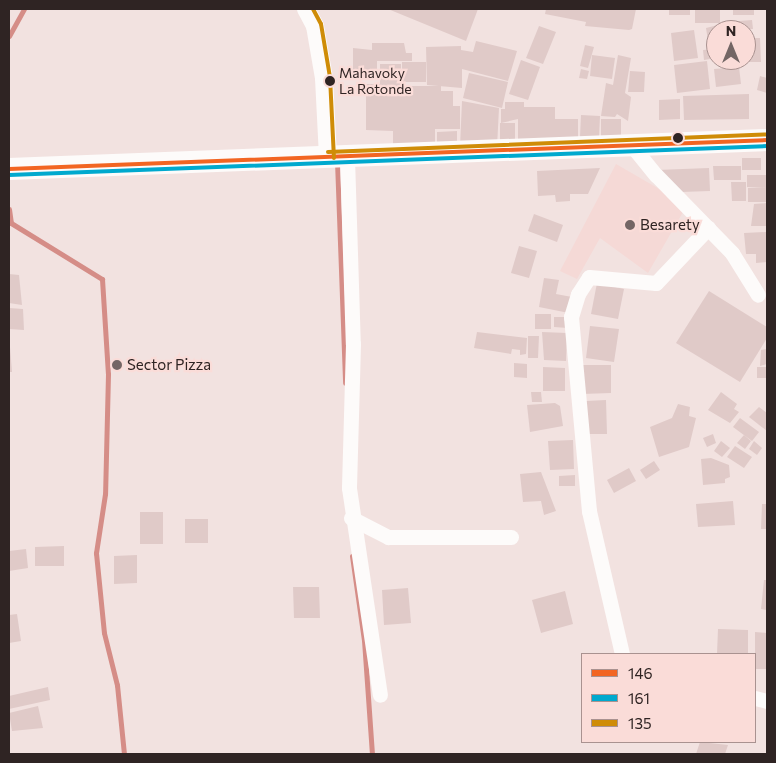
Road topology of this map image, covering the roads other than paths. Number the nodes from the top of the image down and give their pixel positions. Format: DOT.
graph roads {
  1 [pos="306,9"];
  2 [pos="767,140"];
  3 [pos="633,147"];
  4 [pos="338,158"];
  5 [pos="9,169"];
  6 [pos="708,228"];
  7 [pos="758,295"];
  8 [pos="351,518"];
  9 [pos="511,537"];
  10 [pos="622,653"];
  11 [pos="380,695"];
  1 -- 4 [label="street"];
  2 -- 3 [label="main road"];
  3 -- 4 [label="main road"];
  3 -- 6 [label="street"];
  4 -- 5 [label="main road"];
  4 -- 8 [label="street"];
  6 -- 7 [label="street"];
  6 -- 10 [label="street"];
  8 -- 9 [label="street"];
  8 -- 11 [label="street"];
}
